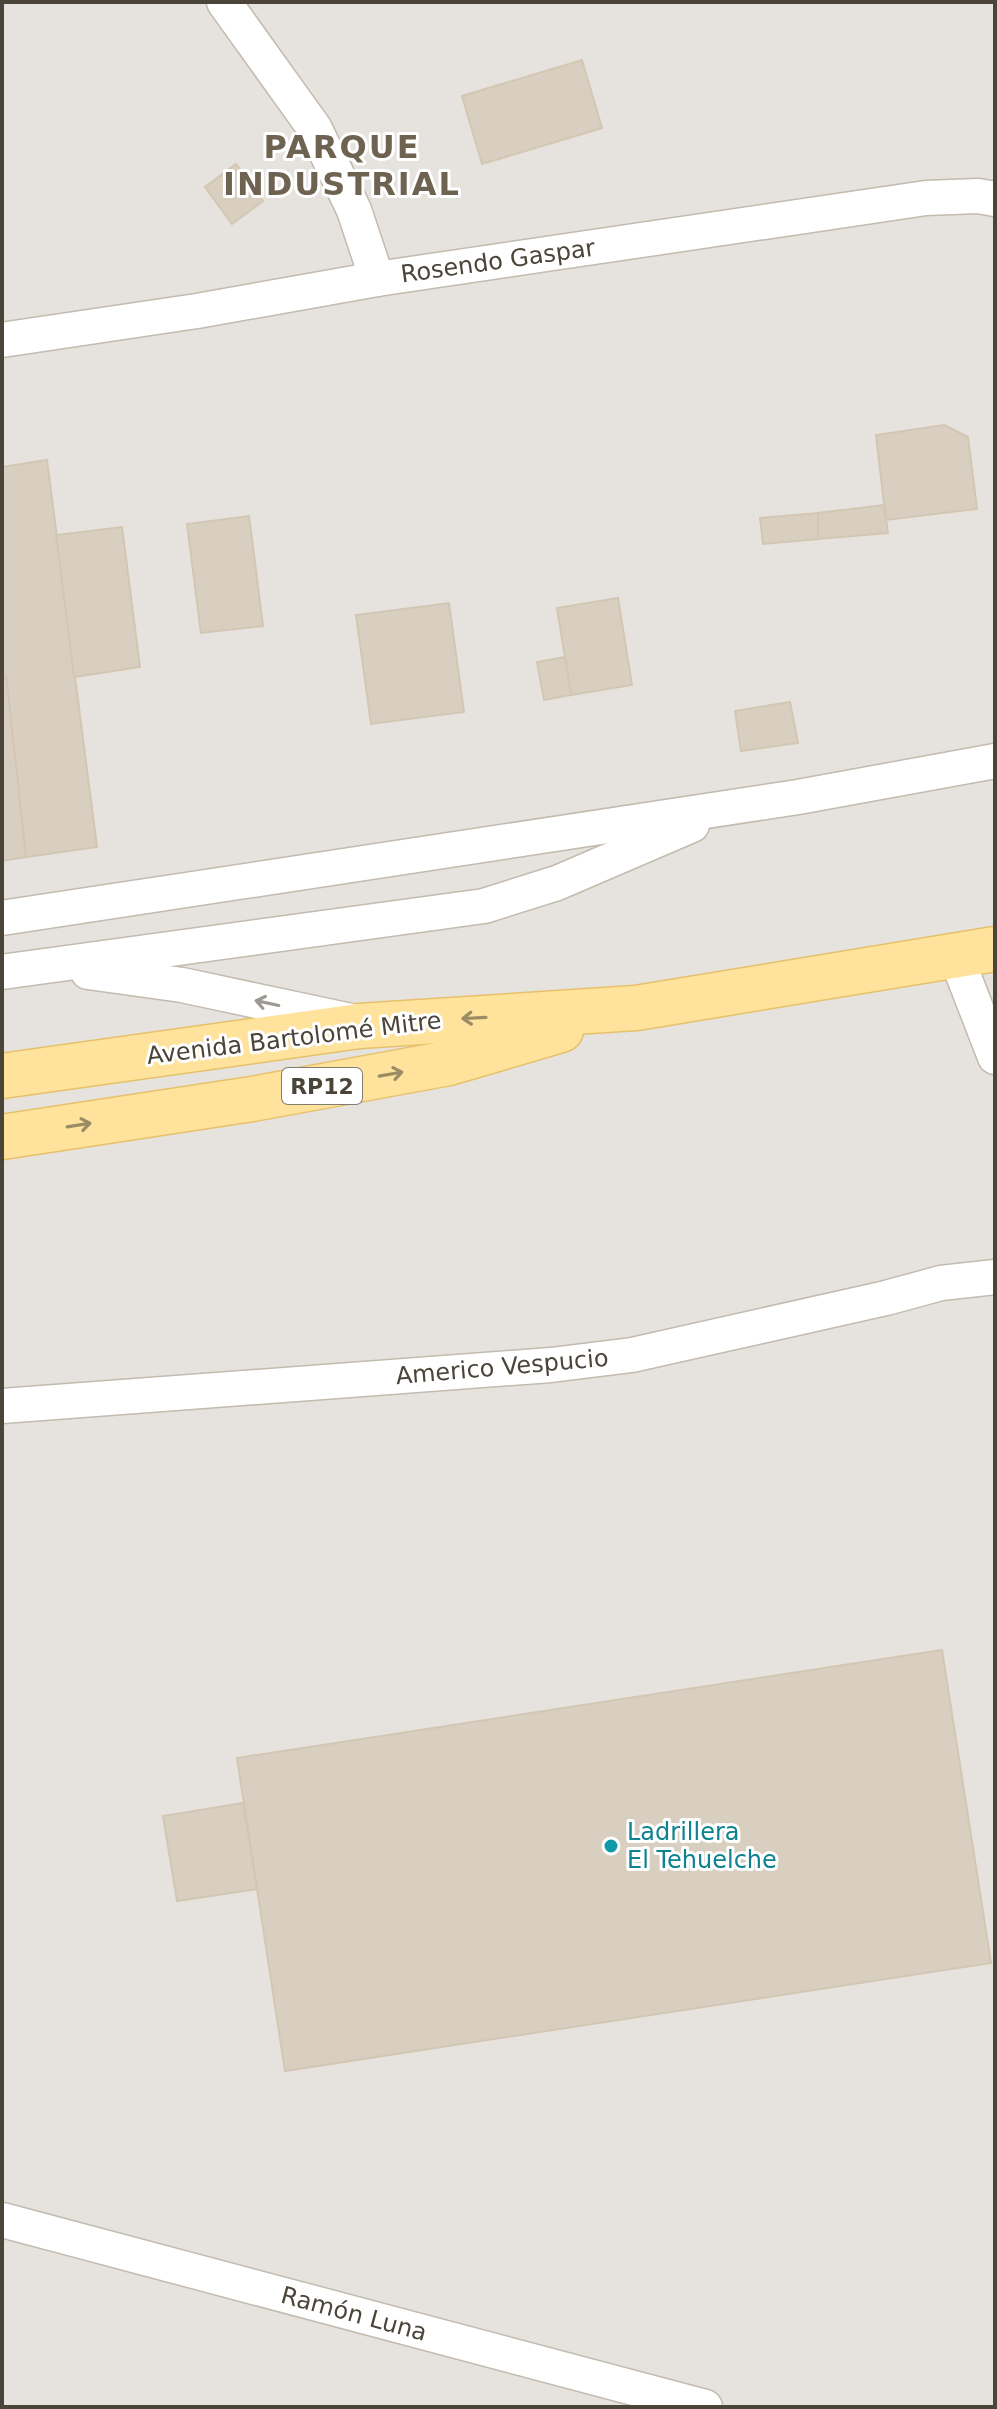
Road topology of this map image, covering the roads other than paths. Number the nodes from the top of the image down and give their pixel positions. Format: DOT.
graph roads {
  1 [pos="224,2"];
  2 [pos="995,199"];
  3 [pos="377,279"];
  4 [pos="2,340"];
  5 [pos="995,761"];
  6 [pos="736,806"];
  7 [pos="2,918"];
  8 [pos="975,951"];
  9 [pos="43,966"];
  10 [pos="2,972"];
  11 [pos="636,1008"];
  12 [pos="371,1025"];
  13 [pos="995,1057"];
  14 [pos="2,1076"];
  15 [pos="2,1137"];
  16 [pos="995,1277"];
  17 [pos="2,1406"];
  18 [pos="2,2220"];
  19 [pos="705,2407"];
  1 -- 3 [label="street"];
  2 -- 3 [label="street, Rosendo Gaspar"];
  3 -- 4 [label="street, Rosendo Gaspar"];
  5 -- 6 [label="street"];
  6 -- 7 [label="street"];
  6 -- 9 [label="street"];
  8 -- 11 [label="main road, Avenida Bartolomé Mitre / RP12"];
  8 -- 13 [label="street"];
  9 -- 10 [label="street"];
  12 -- 9 [label="street, one-way"];
  11 -- 12 [label="main road, Avenida Bartolomé Mitre / RP12, one-way"];
  15 -- 11 [label="main road, Avenida Bartolomé Mitre / RP12, one-way"];
  12 -- 14 [label="main road, Avenida Bartolomé Mitre / RP12"];
  16 -- 17 [label="street, Americo Vespucio"];
  18 -- 19 [label="street, Ramón Luna"];
}
